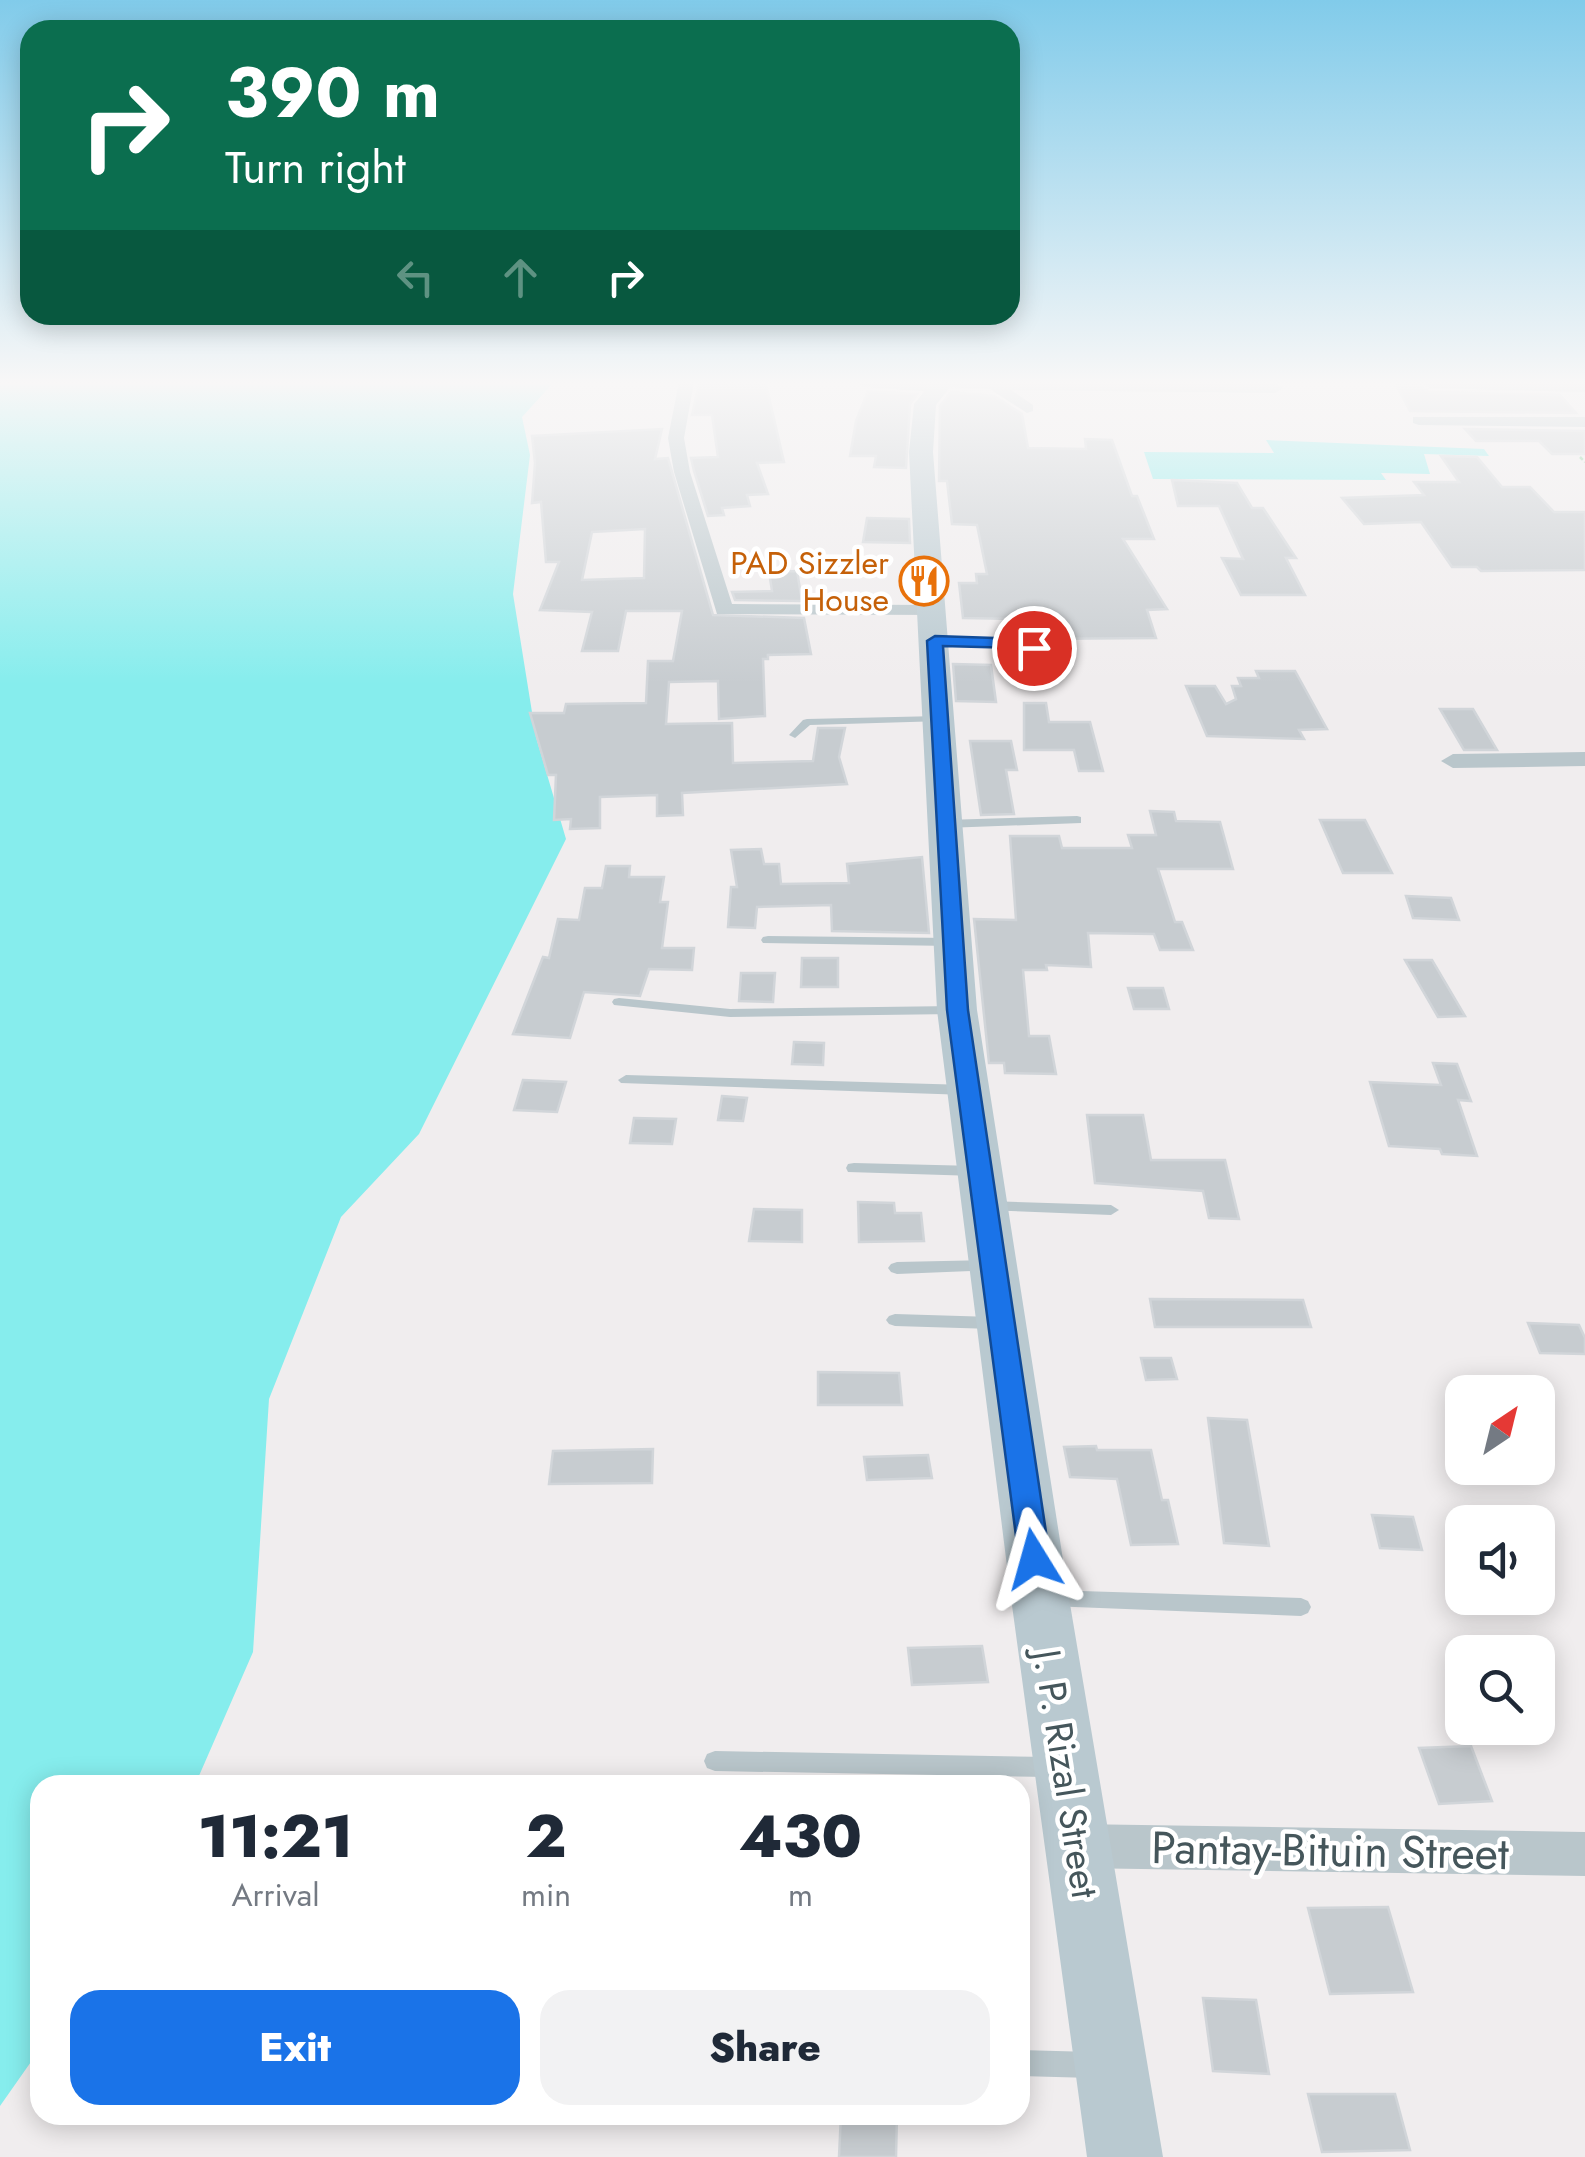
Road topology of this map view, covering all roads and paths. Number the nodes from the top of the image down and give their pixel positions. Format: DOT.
graph roads {
  1 [pos="685,483"];
  2 [pos="923,483"];
  3 [pos="934,626"];
  4 [pos="1050,667"];
  5 [pos="939,720"];
  6 [pos="795,734"];
  7 [pos="1585,759"];
  8 [pos="1453,761"];
  9 [pos="1077,820"];
  10 [pos="945,824"];
  11 [pos="768,940"];
  12 [pos="951,942"];
  13 [pos="619,1002"];
  14 [pos="958,1010"];
  15 [pos="626,1080"];
  16 [pos="969,1090"];
  17 [pos="854,1168"];
  18 [pos="983,1188"];
  19 [pos="1112,1210"];
  20 [pos="994,1266"];
  21 [pos="897,1268"];
  22 [pos="895,1320"];
  23 [pos="1002,1323"];
  24 [pos="1040,1598"];
  25 [pos="1300,1607"];
  26 [pos="715,1761"];
  27 [pos="1064,1768"];
  28 [pos="1076,1846"];
  29 [pos="1585,1854"];
  30 [pos="1030,2063"];
  31 [pos="1111,2066"];
  32 [pos="1125,2157"];
  1 -- 3 [label="street"];
  2 -- 3 [label="main road, J. P. Rizal Street"];
  3 -- 4 [label="lane"];
  3 -- 5 [label="main road, J. P. Rizal Street"];
  5 -- 6 [label="lane"];
  5 -- 10 [label="main road, J. P. Rizal Street"];
  7 -- 8 [label="street"];
  9 -- 10 [label="lane"];
  10 -- 12 [label="main road, J. P. Rizal Street"];
  11 -- 12 [label="lane"];
  12 -- 14 [label="main road, J. P. Rizal Street"];
  13 -- 14 [label="lane"];
  14 -- 16 [label="main road, J. P. Rizal Street"];
  15 -- 16 [label="lane"];
  16 -- 18 [label="main road, J. P. Rizal Street"];
  17 -- 18 [label="lane"];
  18 -- 19 [label="lane"];
  18 -- 20 [label="main road, J. P. Rizal Street"];
  20 -- 21 [label="lane"];
  20 -- 23 [label="main road, J. P. Rizal Street"];
  22 -- 23 [label="lane"];
  23 -- 24 [label="main road, J. P. Rizal Street"];
  24 -- 25 [label="lane"];
  24 -- 27 [label="main road, J. P. Rizal Street"];
  26 -- 27 [label="lane"];
  27 -- 28 [label="main road, J. P. Rizal Street"];
  28 -- 29 [label="street, Pantay-Bituin Street"];
  28 -- 31 [label="main road, J. P. Rizal Street"];
  30 -- 31 [label="lane"];
  31 -- 32 [label="main road, J. P. Rizal Street"];
}
